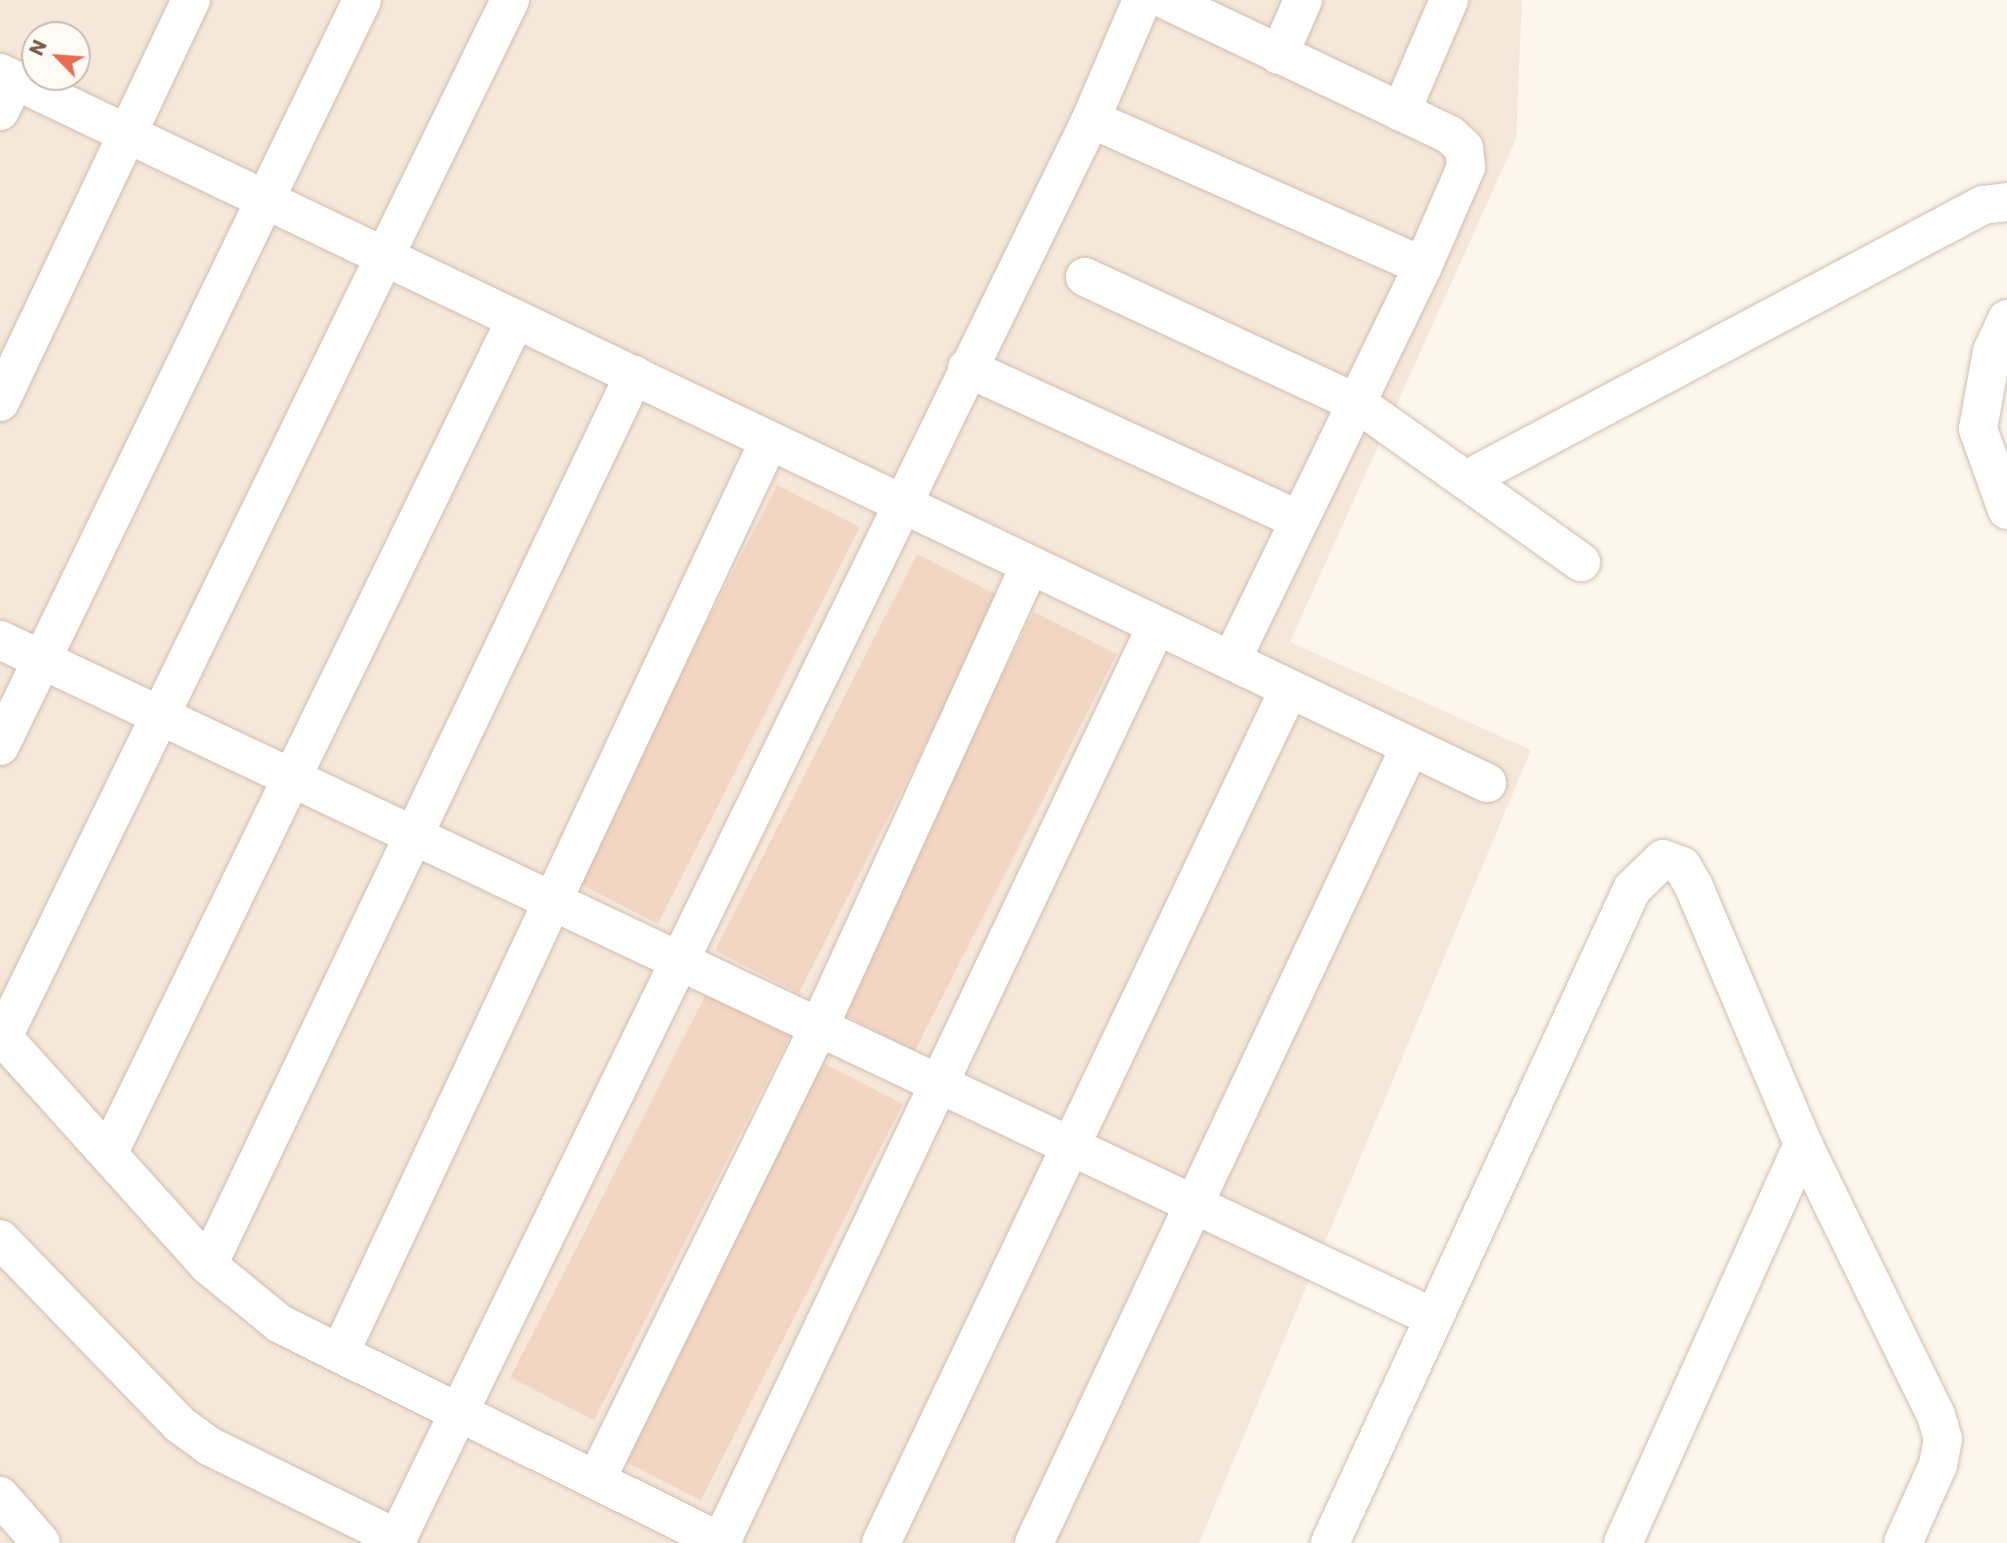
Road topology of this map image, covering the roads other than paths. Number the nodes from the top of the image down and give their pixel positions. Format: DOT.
graph roads {
  1 [pos="362,0"];
  2 [pos="510,0"];
  3 [pos="1142,0"];
  4 [pos="1166,0"];
  5 [pos="1303,0"];
  6 [pos="1449,0"];
  7 [pos="183,3"];
  8 [pos="1279,55"];
  9 [pos="5,88"];
  10 [pos="1401,112"];
  11 [pos="1090,119"];
  12 [pos="128,134"];
  13 [pos="266,200"];
  14 [pos="2007,202"];
  15 [pos="385,257"];
  16 [pos="1423,266"];
  17 [pos="1085,277"];
  18 [pos="516,319"];
  19 [pos="2007,319"];
  20 [pos="967,368"];
  21 [pos="634,376"];
  22 [pos="0,402"];
  23 [pos="1357,403"];
  24 [pos="769,440"];
  25 [pos="1466,480"];
  26 [pos="900,504"];
  27 [pos="2007,510"];
  28 [pos="1299,520"];
  29 [pos="1581,562"];
  30 [pos="1030,565"];
  31 [pos="1157,625"];
  32 [pos="0,640"];
  33 [pos="44,660"];
  34 [pos="1231,661"];
  35 [pos="1289,689"];
  36 [pos="161,716"];
  37 [pos="0,746"];
  38 [pos="1410,747"];
  39 [pos="292,778"];
  40 [pos="1487,783"];
  41 [pos="414,835"];
  42 [pos="553,901"];
  43 [pos="679,961"];
  44 [pos="819,1027"];
  45 [pos="1,1039"];
  46 [pos="938,1083"];
  47 [pos="1803,1144"];
  48 [pos="1074,1147"];
  49 [pos="108,1154"];
  50 [pos="1194,1205"];
  51 [pos="0,1239"];
  52 [pos="208,1265"];
  53 [pos="1434,1318"];
  54 [pos="340,1353"];
  55 [pos="458,1412"];
  56 [pos="596,1480"];
  57 [pos="0,1496"];
  58 [pos="396,1541"];
  59 [pos="722,1542"];
  60 [pos="41,1543"];
  61 [pos="880,1543"];
  62 [pos="1034,1543"];
  63 [pos="1330,1543"];
  64 [pos="1623,1543"];
  65 [pos="1903,1543"];
  1 -- 13 [label="street"];
  2 -- 15 [label="street"];
  3 -- 11 [label="street"];
  4 -- 8 [label="street"];
  5 -- 8 [label="street"];
  6 -- 10 [label="street"];
  7 -- 12 [label="street"];
  8 -- 10 [label="street"];
  9 -- 12 [label="street"];
  10 -- 16 [label="street"];
  11 -- 16 [label="street"];
  11 -- 20 [label="street"];
  12 -- 13 [label="street"];
  12 -- 22 [label="street"];
  13 -- 15 [label="street"];
  13 -- 33 [label="street"];
  14 -- 25 [label="street"];
  15 -- 18 [label="street"];
  15 -- 36 [label="street"];
  16 -- 23 [label="street"];
  17 -- 23 [label="street"];
  18 -- 21 [label="street"];
  18 -- 39 [label="street"];
  19 -- 27 [label="street"];
  20 -- 26 [label="street"];
  20 -- 28 [label="street"];
  21 -- 24 [label="street"];
  21 -- 41 [label="street"];
  23 -- 25 [label="street"];
  23 -- 28 [label="street"];
  24 -- 26 [label="street"];
  24 -- 42 [label="street"];
  25 -- 29 [label="street"];
  26 -- 30 [label="street"];
  26 -- 43 [label="street"];
  28 -- 34 [label="street"];
  30 -- 31 [label="street"];
  30 -- 44 [label="street"];
  31 -- 34 [label="street"];
  31 -- 46 [label="street"];
  32 -- 33 [label="street"];
  33 -- 36 [label="street"];
  33 -- 37 [label="street"];
  34 -- 35 [label="street"];
  35 -- 38 [label="street"];
  35 -- 48 [label="street"];
  36 -- 39 [label="street"];
  36 -- 45 [label="street"];
  38 -- 40 [label="street"];
  38 -- 50 [label="street"];
  39 -- 41 [label="street"];
  39 -- 49 [label="street"];
  41 -- 42 [label="street"];
  41 -- 52 [label="street"];
  42 -- 43 [label="street"];
  42 -- 54 [label="street"];
  43 -- 44 [label="street"];
  43 -- 55 [label="street"];
  44 -- 46 [label="street"];
  44 -- 56 [label="street"];
  45 -- 49 [label="street"];
  46 -- 48 [label="street"];
  46 -- 59 [label="street"];
  47 -- 53 [label="street"];
  47 -- 64 [label="street"];
  47 -- 65 [label="street"];
  48 -- 50 [label="street"];
  48 -- 61 [label="street"];
  49 -- 52 [label="street"];
  50 -- 53 [label="street"];
  50 -- 62 [label="street"];
  51 -- 58 [label="street"];
  52 -- 54 [label="street"];
  53 -- 63 [label="street"];
  54 -- 55 [label="street"];
  55 -- 56 [label="street"];
  55 -- 58 [label="street"];
  56 -- 59 [label="street"];
  57 -- 60 [label="street"];
}
